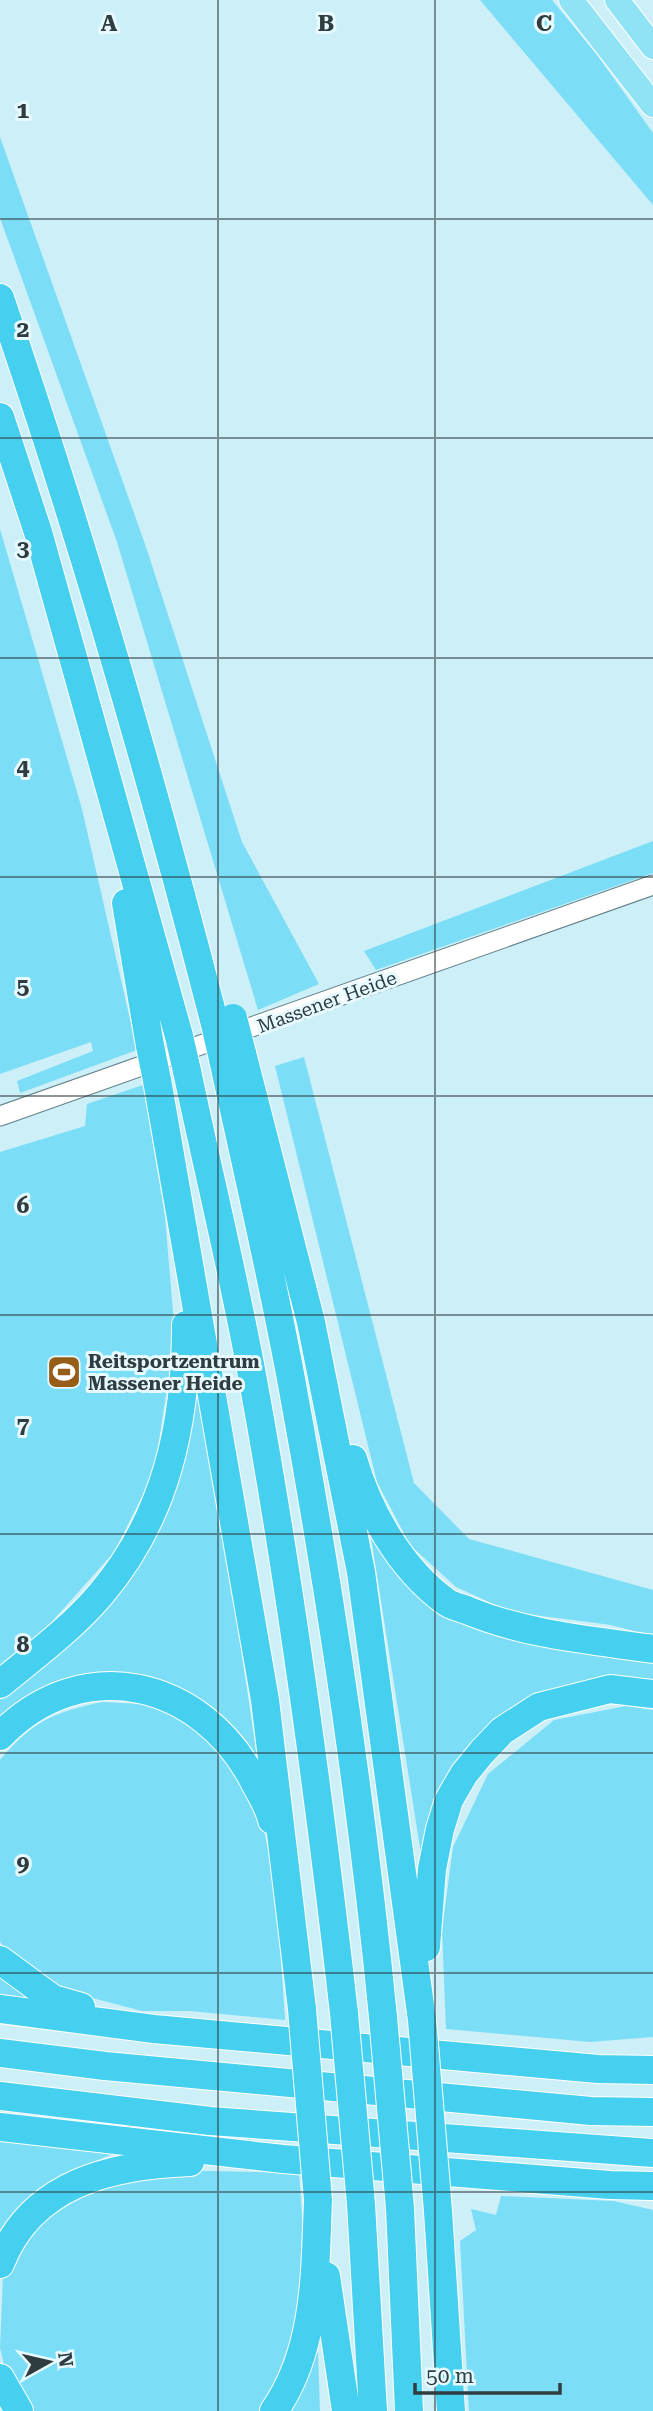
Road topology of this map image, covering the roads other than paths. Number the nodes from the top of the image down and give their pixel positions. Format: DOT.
graph roads {
  1 [pos="571,0"];
  2 [pos="617,0"];
  3 [pos="653,47"];
  4 [pos="653,105"];
  5 [pos="0,298"];
  6 [pos="0,417"];
  7 [pos="107,776"];
  8 [pos="653,885"];
  9 [pos="233,1056"];
  10 [pos="0,1116"];
  11 [pos="186,1259"];
  12 [pos="311,1322"];
  13 [pos="653,1649"];
  14 [pos="0,1684"];
  15 [pos="653,1694"];
  16 [pos="0,1736"];
  17 [pos="291,1897"];
  18 [pos="0,1960"];
  19 [pos="0,2009"];
  20 [pos="422,2020"];
  21 [pos="154,2029"];
  22 [pos="653,2052"];
  23 [pos="0,2053"];
  24 [pos="480,2056"];
  25 [pos="653,2070"];
  26 [pos="0,2096"];
  27 [pos="653,2112"];
  28 [pos="0,2127"];
  29 [pos="653,2153"];
  30 [pos="283,2159"];
  31 [pos="610,2185"];
  32 [pos="653,2186"];
  33 [pos="653,2195"];
  34 [pos="318,2200"];
  35 [pos="0,2264"];
  36 [pos="450,2373"];
  37 [pos="0,2378"];
  38 [pos="19,2411"];
  39 [pos="274,2411"];
  40 [pos="345,2411"];
  41 [pos="373,2411"];
  42 [pos="409,2411"];
  43 [pos="451,2411"];
  44 [pos="456,2411"];
  1 -- 4 [label="main road"];
  2 -- 3 [label="main road"];
  5 -- 9 [label="highway, bridge"];
  6 -- 7 [label="highway"];
  7 -- 11 [label="highway, bridge"];
  7 -- 41 [label="highway, bridge"];
  8 -- 10 [label="street, Massener Heide"];
  9 -- 12 [label="highway"];
  9 -- 42 [label="highway, bridge"];
  11 -- 14 [label="highway"];
  11 -- 17 [label="highway"];
  12 -- 13 [label="highway"];
  12 -- 20 [label="highway"];
  15 -- 20 [label="highway"];
  16 -- 17 [label="highway"];
  17 -- 34 [label="highway, bridge"];
  18 -- 21 [label="highway"];
  19 -- 21 [label="highway"];
  20 -- 36 [label="highway, bridge"];
  21 -- 24 [label="highway"];
  22 -- 24 [label="highway"];
  23 -- 27 [label="highway"];
  24 -- 25 [label="highway"];
  26 -- 29 [label="highway"];
  28 -- 30 [label="highway"];
  30 -- 31 [label="highway"];
  30 -- 35 [label="highway"];
  31 -- 32 [label="highway"];
  31 -- 33 [label="highway"];
  34 -- 39 [label="highway"];
  34 -- 40 [label="highway"];
  36 -- 43 [label="highway"];
  36 -- 44 [label="highway"];
  37 -- 38 [label="highway"];
}
